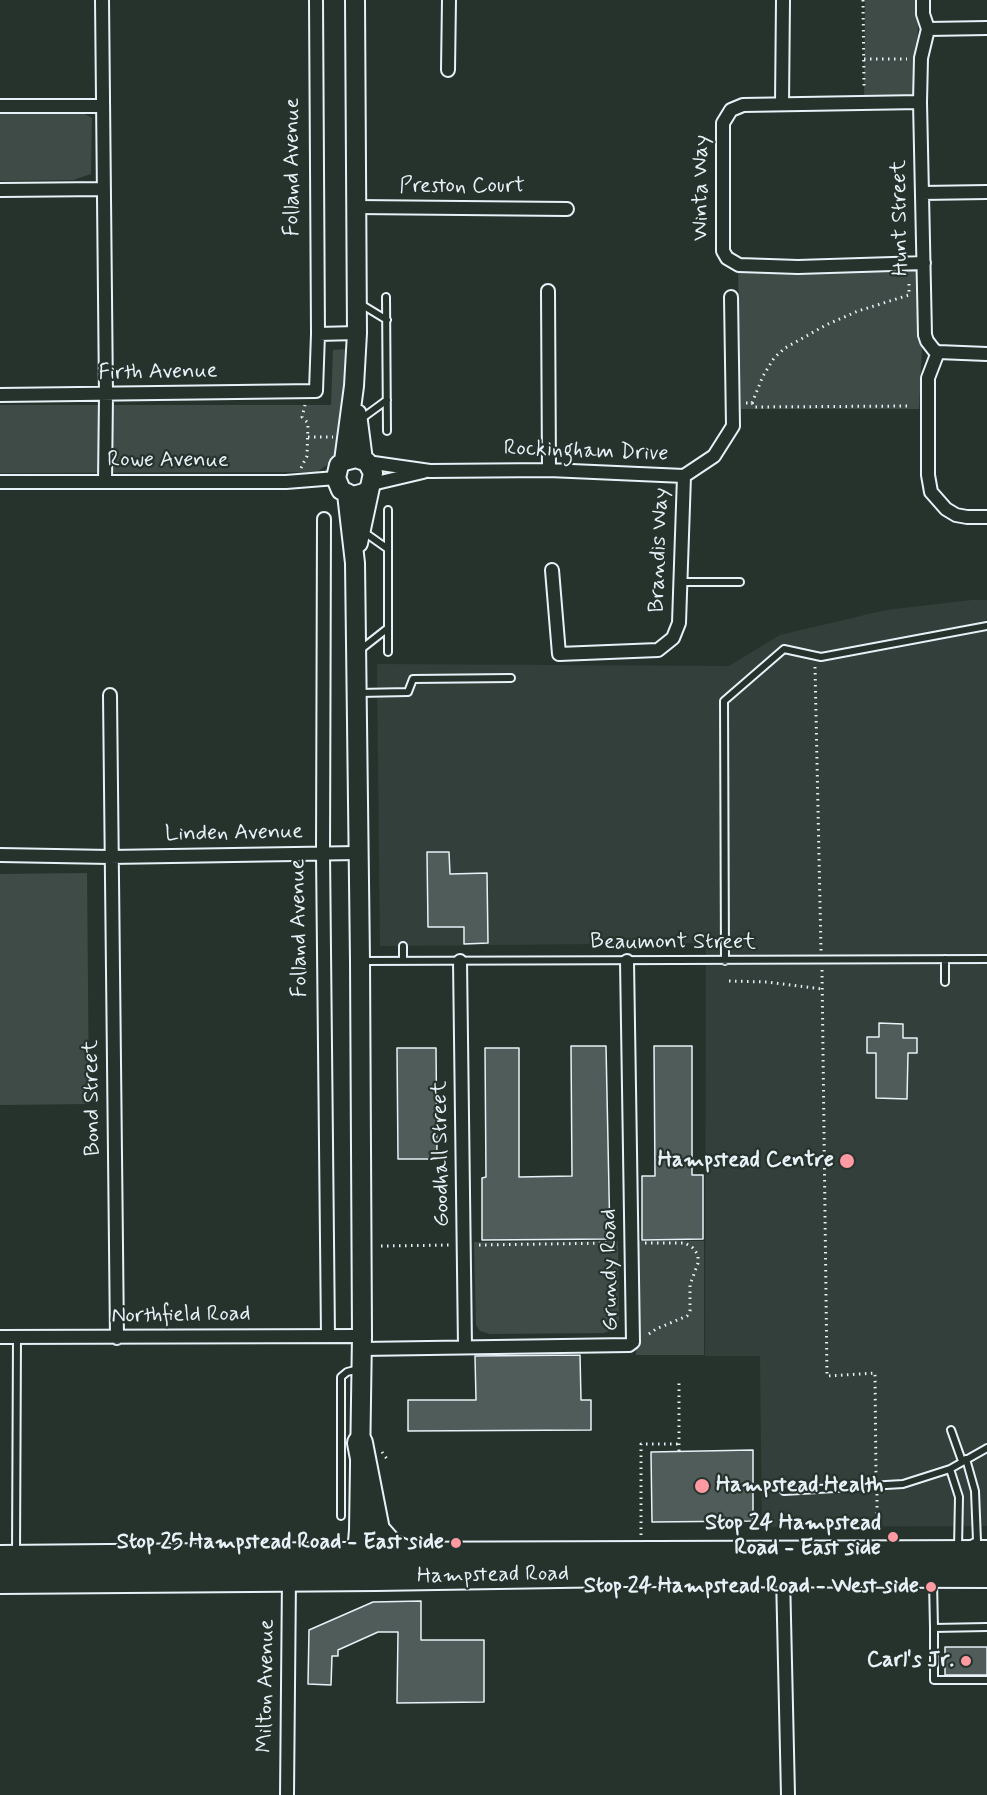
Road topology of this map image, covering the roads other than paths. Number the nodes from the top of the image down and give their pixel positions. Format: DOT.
graph roads {
  1 [pos="102,0"];
  2 [pos="316,0"];
  3 [pos="355,0"];
  4 [pos="449,0"];
  5 [pos="783,0"];
  6 [pos="923,0"];
  7 [pos="987,28"];
  8 [pos="928,29"];
  9 [pos="448,70"];
  10 [pos="920,102"];
  11 [pos="782,104"];
  12 [pos="0,106"];
  13 [pos="103,106"];
  14 [pos="104,189"];
  15 [pos="0,190"];
  16 [pos="987,192"];
  17 [pos="922,193"];
  18 [pos="357,207"];
  19 [pos="567,209"];
  20 [pos="924,263"];
  21 [pos="548,291"];
  22 [pos="386,297"];
  23 [pos="731,297"];
  24 [pos="356,301"];
  25 [pos="387,320"];
  26 [pos="357,333"];
  27 [pos="318,334"];
  28 [pos="938,352"];
  29 [pos="987,354"];
  30 [pos="354,386"];
  31 [pos="316,391"];
  32 [pos="0,395"];
  33 [pos="106,395"];
  34 [pos="387,400"];
  35 [pos="358,421"];
  36 [pos="387,430"];
  37 [pos="344,461"];
  38 [pos="365,461"];
  39 [pos="430,471"];
  40 [pos="549,471"];
  41 [pos="684,476"];
  42 [pos="336,478"];
  43 [pos="0,482"];
  44 [pos="105,482"];
  45 [pos="370,487"];
  46 [pos="347,494"];
  47 [pos="388,510"];
  48 [pos="987,517"];
  49 [pos="324,519"];
  50 [pos="361,530"];
  51 [pos="388,549"];
  52 [pos="355,563"];
  53 [pos="552,570"];
  54 [pos="681,582"];
  55 [pos="740,582"];
  56 [pos="987,626"];
  57 [pos="388,628"];
  58 [pos="388,652"];
  59 [pos="356,654"];
  60 [pos="511,678"];
  61 [pos="356,693"];
  62 [pos="110,695"];
  63 [pos="357,853"];
  64 [pos="323,854"];
  65 [pos="0,855"];
  66 [pos="110,857"];
  67 [pos="403,946"];
  68 [pos="945,959"];
  69 [pos="987,959"];
  70 [pos="360,961"];
  71 [pos="403,961"];
  72 [pos="460,961"];
  73 [pos="627,961"];
  74 [pos="725,961"];
  75 [pos="945,982"];
  76 [pos="328,1336"];
  77 [pos="0,1337"];
  78 [pos="17,1337"];
  79 [pos="117,1338"];
  80 [pos="362,1342"];
  81 [pos="465,1347"];
  82 [pos="951,1430"];
  83 [pos="987,1448"];
  84 [pos="354,1453"];
  85 [pos="964,1460"];
  86 [pos="950,1469"];
  87 [pos="784,1491"];
  88 [pos="340,1515"];
  89 [pos="987,1553"];
  90 [pos="411,1555"];
  91 [pos="8,1558"];
  92 [pos="783,1564"];
  93 [pos="959,1564"];
  94 [pos="356,1567"];
  95 [pos="933,1575"];
  96 [pos="987,1575"];
  97 [pos="289,1578"];
  98 [pos="0,1581"];
  99 [pos="987,1627"];
  100 [pos="934,1628"];
  101 [pos="987,1680"];
  102 [pos="287,1795"];
  103 [pos="788,1795"];
  1 -- 13 [label="street"];
  2 -- 27 [label="street, Folland Avenue"];
  3 -- 18 [label="street"];
  4 -- 9 [label="street"];
  5 -- 11 [label="street"];
  6 -- 8 [label="street"];
  7 -- 8 [label="street"];
  8 -- 10 [label="street, Hunt Street"];
  10 -- 11 [label="street, Winta Way"];
  10 -- 17 [label="street, Hunt Street"];
  11 -- 20 [label="street, Winta Way"];
  12 -- 13 [label="street"];
  13 -- 14 [label="street"];
  14 -- 15 [label="street"];
  14 -- 33 [label="street"];
  16 -- 17 [label="street"];
  17 -- 20 [label="street, Hunt Street"];
  18 -- 19 [label="street, Preston Court"];
  18 -- 24 [label="street"];
  20 -- 28 [label="street, Hunt Street"];
  21 -- 40 [label="street"];
  22 -- 25 [label="lane"];
  23 -- 41 [label="street, Rockingham Drive"];
  24 -- 25 [label="lane"];
  24 -- 26 [label="street"];
  25 -- 34 [label="lane"];
  26 -- 27 [label="street"];
  26 -- 30 [label="street"];
  27 -- 31 [label="street, Folland Avenue"];
  28 -- 29 [label="street"];
  28 -- 48 [label="street"];
  30 -- 35 [label="street"];
  30 -- 37 [label="street"];
  31 -- 33 [label="street, Firth Avenue"];
  32 -- 33 [label="street, Firth Avenue"];
  33 -- 44 [label="street"];
  34 -- 35 [label="lane"];
  34 -- 36 [label="lane"];
  35 -- 38 [label="street"];
  37 -- 38 [label="street"];
  37 -- 42 [label="street"];
  38 -- 39 [label="street, Rockingham Drive"];
  38 -- 45 [label="street"];
  39 -- 40 [label="street, Rockingham Drive"];
  39 -- 45 [label="street, Rockingham Drive"];
  40 -- 41 [label="street, Rockingham Drive"];
  41 -- 54 [label="street, Brandis Way"];
  42 -- 44 [label="street, Rowe Avenue"];
  42 -- 46 [label="street"];
  43 -- 44 [label="street, Rowe Avenue"];
  45 -- 46 [label="street"];
  45 -- 50 [label="street"];
  46 -- 52 [label="street"];
  47 -- 51 [label="lane"];
  49 -- 64 [label="street, Folland Avenue"];
  50 -- 51 [label="lane"];
  50 -- 52 [label="street"];
  51 -- 57 [label="lane"];
  52 -- 59 [label="street"];
  53 -- 54 [label="street, Brandis Way"];
  54 -- 55 [label="lane"];
  56 -- 74 [label="lane"];
  57 -- 58 [label="lane"];
  57 -- 59 [label="lane"];
  59 -- 61 [label="street"];
  60 -- 61 [label="lane"];
  61 -- 63 [label="street"];
  62 -- 66 [label="street"];
  63 -- 64 [label="street, Linden Avenue"];
  63 -- 70 [label="street"];
  64 -- 66 [label="street, Linden Avenue"];
  64 -- 76 [label="street, Folland Avenue"];
  65 -- 66 [label="street, Linden Avenue"];
  66 -- 79 [label="street, Bond Street"];
  67 -- 71 [label="lane"];
  68 -- 69 [label="lane, Beaumont Street"];
  68 -- 74 [label="lane, Beaumont Street"];
  68 -- 75 [label="lane"];
  70 -- 71 [label="lane, Beaumont Street"];
  70 -- 80 [label="street"];
  71 -- 72 [label="lane, Beaumont Street"];
  72 -- 73 [label="lane, Beaumont Street"];
  72 -- 81 [label="street, Goodhall Street"];
  73 -- 74 [label="lane, Beaumont Street"];
  73 -- 81 [label="street, Grundy Road"];
  76 -- 79 [label="street, Northfield Road"];
  76 -- 80 [label="street, Northfield Road"];
  77 -- 78 [label="street, Northfield Road"];
  78 -- 79 [label="street, Northfield Road"];
  78 -- 91 [label="lane"];
  80 -- 81 [label="street, Grundy Road"];
  80 -- 84 [label="street"];
  82 -- 85 [label="lane"];
  83 -- 85 [label="lane"];
  84 -- 88 [label="lane"];
  84 -- 90 [label="highway"];
  84 -- 94 [label="street"];
  85 -- 86 [label="lane"];
  85 -- 93 [label="lane"];
  86 -- 87 [label="lane"];
  86 -- 93 [label="lane"];
  89 -- 93 [label="highway, Hampstead Road"];
  90 -- 92 [label="highway, Hampstead Road"];
  90 -- 94 [label="highway, Hampstead Road"];
  91 -- 94 [label="highway, Hampstead Road"];
  92 -- 93 [label="highway, Hampstead Road"];
  92 -- 94 [label="highway, Hampstead Road"];
  92 -- 95 [label="highway, Hampstead Road"];
  92 -- 103 [label="street"];
  93 -- 95 [label="highway, Hampstead Road"];
  93 -- 96 [label="highway, Hampstead Road"];
  94 -- 97 [label="highway, Hampstead Road"];
  95 -- 100 [label="lane"];
  97 -- 98 [label="highway, Hampstead Road"];
  97 -- 102 [label="street, Milton Avenue"];
  99 -- 100 [label="lane"];
  100 -- 101 [label="lane"];
}
